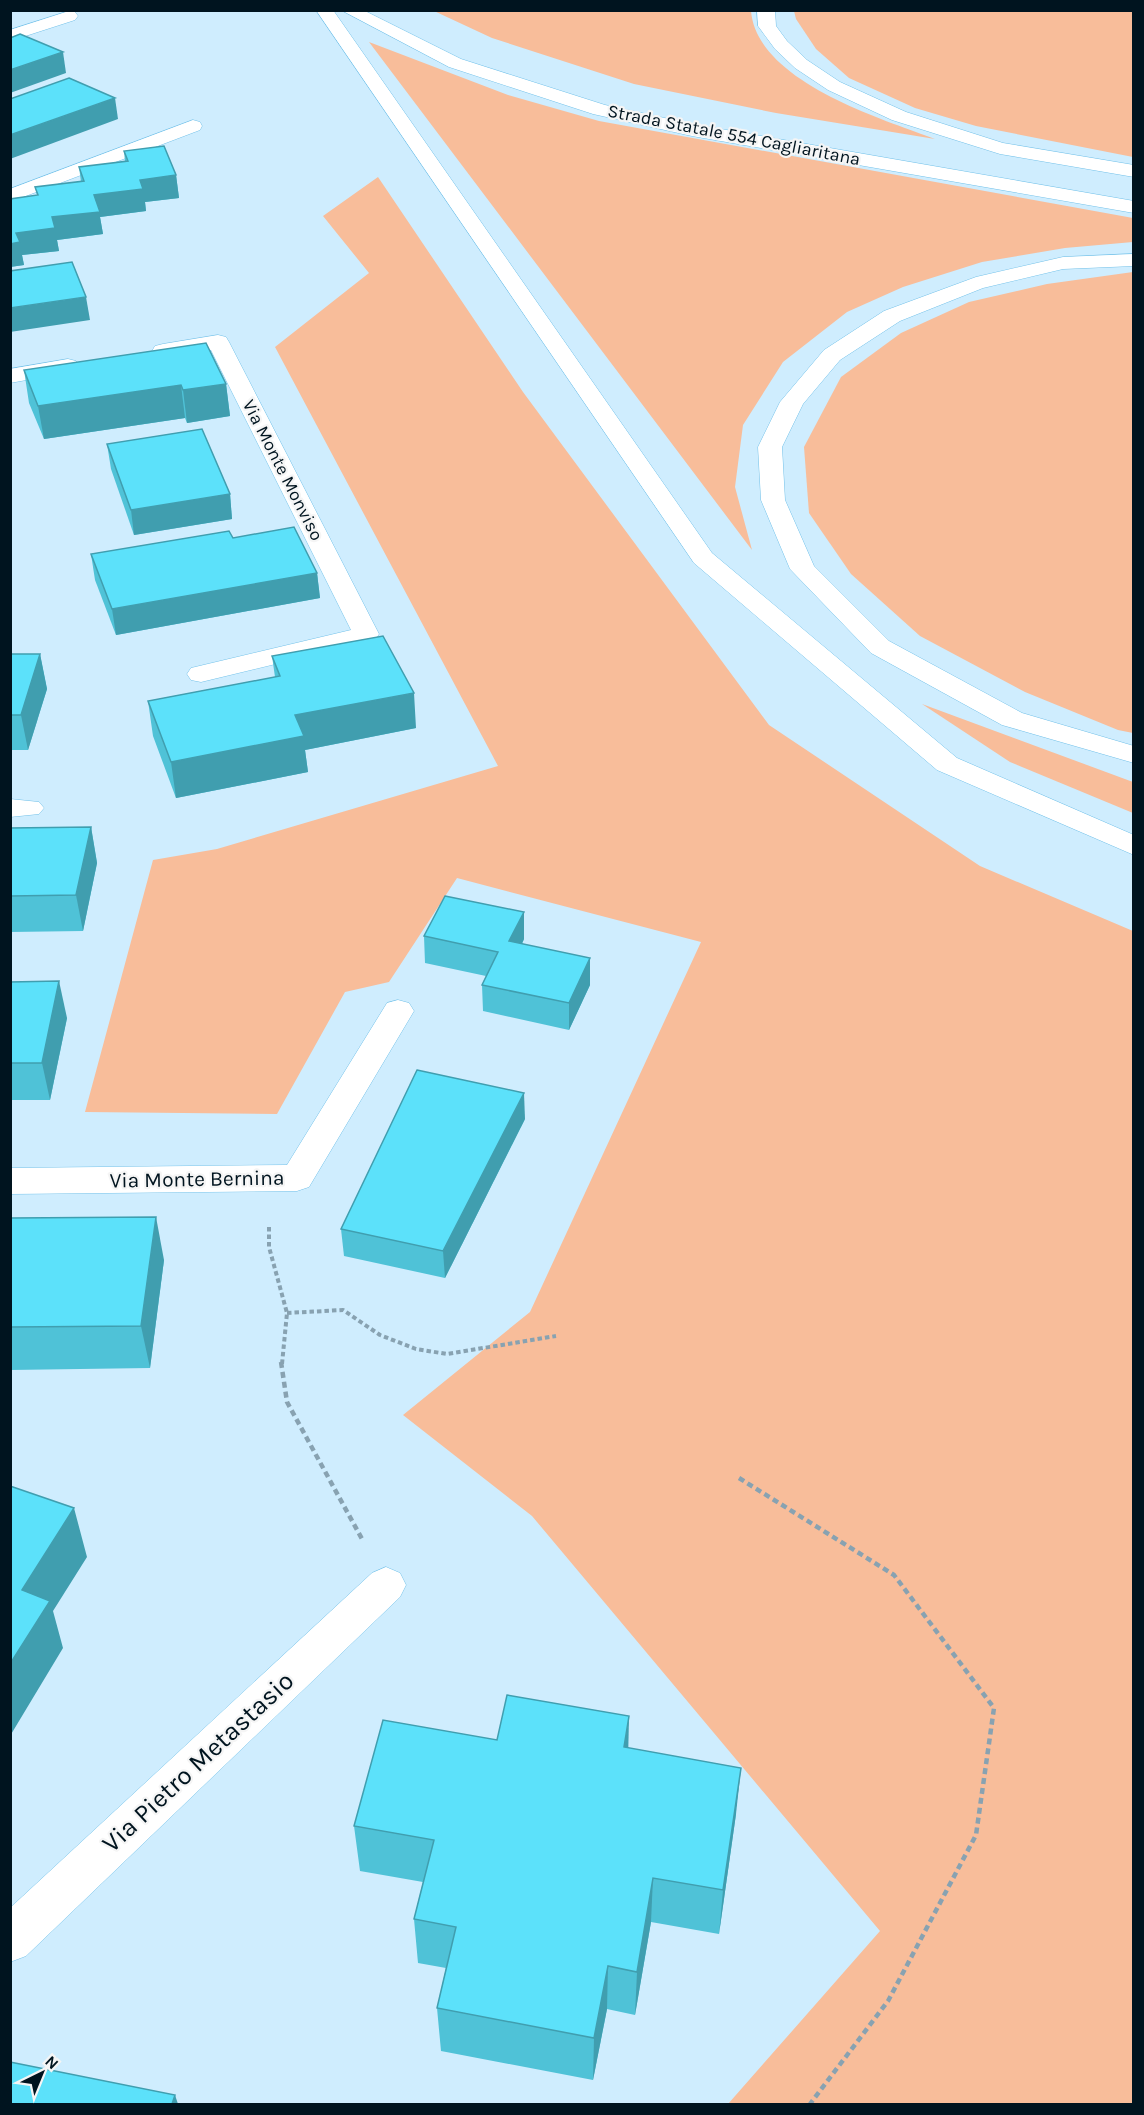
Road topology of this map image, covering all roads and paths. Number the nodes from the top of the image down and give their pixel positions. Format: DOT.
graph roads {
  1 [pos="324,10"];
  2 [pos="349,10"];
  3 [pos="766,10"];
  4 [pos="69,16"];
  5 [pos="10,36"];
  6 [pos="624,96"];
  7 [pos="668,106"];
  8 [pos="711,115"];
  9 [pos="193,126"];
  10 [pos="1134,171"];
  11 [pos="1134,189"];
  12 [pos="12,194"];
  13 [pos="1134,207"];
  14 [pos="1134,260"];
  15 [pos="137,355"];
  16 [pos="91,362"];
  17 [pos="10,375"];
  18 [pos="201,674"];
  19 [pos="1134,755"];
  20 [pos="1134,846"];
  21 [pos="398,1011"];
  22 [pos="270,1178"];
  23 [pos="10,1181"];
  24 [pos="287,1313"];
  25 [pos="556,1336"];
  26 [pos="739,1478"];
  27 [pos="386,1585"];
  28 [pos="10,1940"];
  29 [pos="810,2104"];
  1 -- 20 [label="main road"];
  2 -- 13 [label="main road, Strada Statale 554 Cagliaritana"];
  3 -- 10 [label="main road"];
  4 -- 5 [label="main road"];
  6 -- 7 [label="main road, Strada Statale 554 Cagliaritana"];
  8 -- 11 [label="main road, Strada Statale 554 Cagliaritana"];
  9 -- 12 [label="main road"];
  14 -- 19 [label="main road"];
  15 -- 18 [label="main road, Via Monte Monviso"];
  16 -- 17 [label="main road"];
  21 -- 22 [label="main road, Via Monte Bernina"];
  22 -- 23 [label="main road, Via Monte Bernina"];
  22 -- 24 [label="path"];
  24 -- 25 [label="path"];
  24 -- 27 [label="path"];
  26 -- 29 [label="path"];
  27 -- 28 [label="main road, Via Pietro Metastasio"];
}
